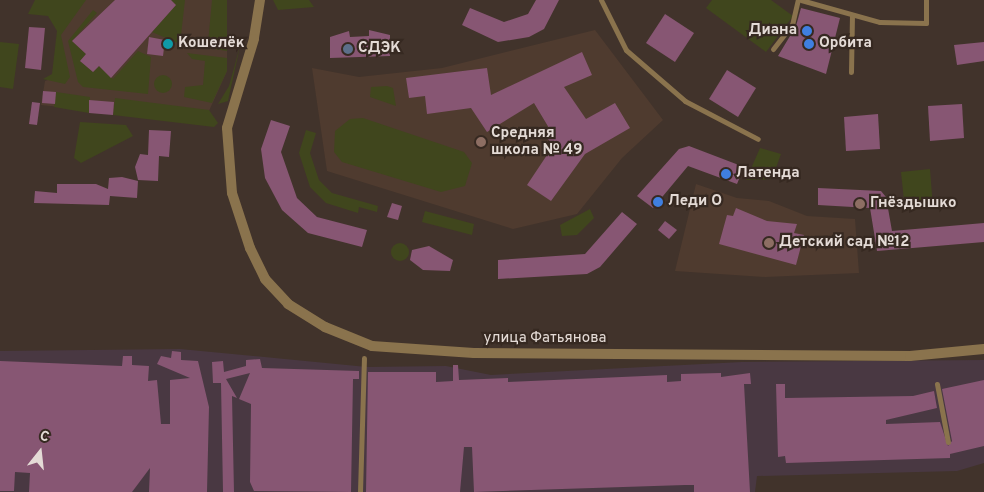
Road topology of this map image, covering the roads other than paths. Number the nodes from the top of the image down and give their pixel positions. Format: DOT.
graph roads {
  1 [pos="260,0"];
  2 [pos="601,0"];
  3 [pos="800,0"];
  4 [pos="926,0"];
  5 [pos="852,15"];
  6 [pos="774,49"];
  7 [pos="852,72"];
  8 [pos="758,139"];
  9 [pos="984,349"];
  10 [pos="364,358"];
  11 [pos="937,384"];
  12 [pos="948,442"];
  13 [pos="360,492"];
  1 -- 9 [label="street, улица Фатьянова"];
  2 -- 8 [label="lane"];
  3 -- 5 [label="lane"];
  3 -- 6 [label="lane"];
  4 -- 5 [label="lane"];
  5 -- 7 [label="lane"];
  10 -- 13 [label="lane"];
  11 -- 12 [label="lane"];
}
